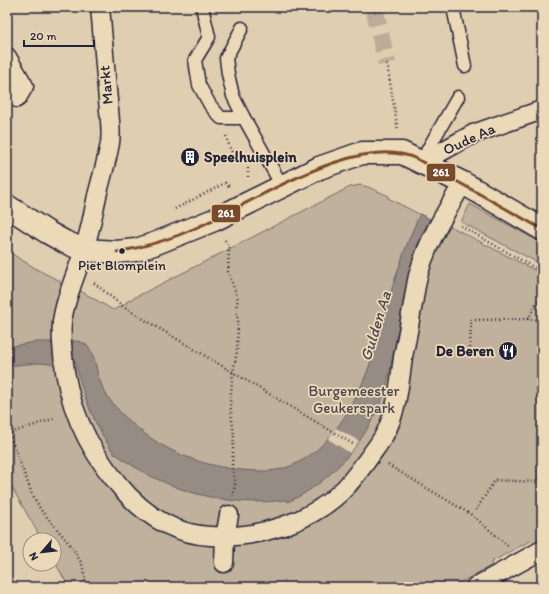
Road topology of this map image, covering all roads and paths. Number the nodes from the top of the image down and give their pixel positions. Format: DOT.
graph roads {
  1 [pos="100,7"];
  2 [pos="202,7"];
  3 [pos="453,7"];
  4 [pos="242,28"];
  5 [pos="7,57"];
  6 [pos="387,64"];
  7 [pos="466,66"];
  8 [pos="458,97"];
  9 [pos="17,98"];
  10 [pos="542,110"];
  11 [pos="244,118"];
  12 [pos="230,148"];
  13 [pos="402,153"];
  14 [pos="423,162"];
  15 [pos="246,181"];
  16 [pos="463,183"];
  17 [pos="282,186"];
  18 [pos="236,187"];
  19 [pos="7,206"];
  20 [pos="172,211"];
  21 [pos="443,215"];
  22 [pos="214,220"];
  23 [pos="542,229"];
  24 [pos="81,259"];
  25 [pos="542,272"];
  26 [pos="542,292"];
  27 [pos="528,319"];
  28 [pos="542,320"];
  29 [pos="470,352"];
  30 [pos="233,372"];
  31 [pos="75,412"];
  32 [pos="8,434"];
  33 [pos="540,444"];
  34 [pos="364,451"];
  35 [pos="476,510"];
  36 [pos="229,515"];
  37 [pos="225,537"];
  38 [pos="542,550"];
  39 [pos="524,560"];
  40 [pos="224,563"];
  41 [pos="87,587"];
  42 [pos="475,587"];
  1 -- 24 [label="street, Markt"];
  2 -- 11 [label="lane"];
  3 -- 7 [label="lane"];
  4 -- 11 [label="lane"];
  5 -- 9 [label="street"];
  6 -- 13 [label="path"];
  8 -- 14 [label="lane, Oude Aa"];
  10 -- 14 [label="street, Oude Aa"];
  11 -- 17 [label="lane"];
  12 -- 15 [label="path"];
  13 -- 14 [label="street"];
  13 -- 17 [label="street"];
  14 -- 16 [label="street"];
  16 -- 21 [label="street"];
  16 -- 23 [label="street"];
  17 -- 22 [label="street"];
  18 -- 20 [label="path"];
  19 -- 24 [label="street"];
  21 -- 25 [label="path"];
  21 -- 34 [label="street"];
  22 -- 24 [label="street"];
  22 -- 30 [label="path"];
  24 -- 30 [label="path"];
  24 -- 31 [label="street"];
  26 -- 27 [label="path"];
  27 -- 28 [label="path"];
  27 -- 29 [label="path"];
  30 -- 34 [label="path"];
  30 -- 36 [label="path"];
  31 -- 32 [label="path"];
  31 -- 37 [label="street"];
  32 -- 41 [label="path"];
  33 -- 35 [label="path"];
  34 -- 37 [label="street"];
  34 -- 39 [label="path"];
  36 -- 37 [label="street"];
  37 -- 40 [label="street"];
  38 -- 39 [label="street"];
  39 -- 42 [label="street"];
}
